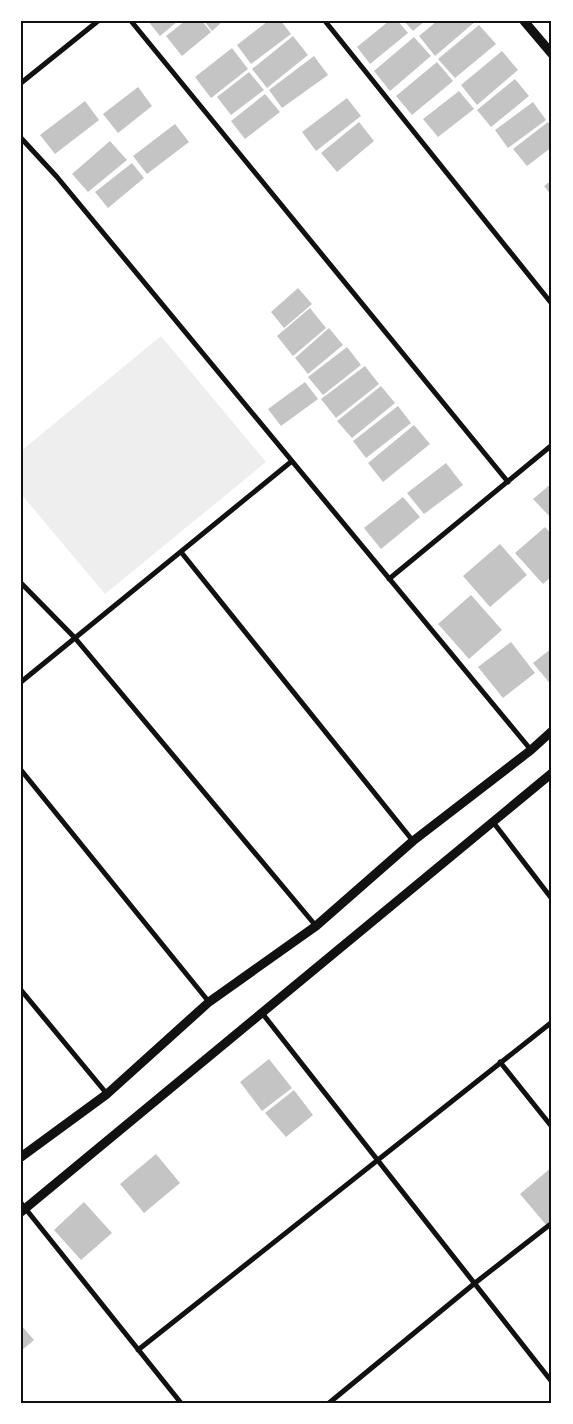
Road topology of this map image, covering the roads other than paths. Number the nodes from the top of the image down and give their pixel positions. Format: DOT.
graph roads {
  1 [pos="98,21"];
  2 [pos="131,21"];
  3 [pos="325,21"];
  4 [pos="524,21"];
  5 [pos="552,54"];
  6 [pos="21,83"];
  7 [pos="21,138"];
  8 [pos="552,304"];
  9 [pos="552,445"];
  10 [pos="292,461"];
  11 [pos="508,482"];
  12 [pos="181,552"];
  13 [pos="389,579"];
  14 [pos="21,583"];
  15 [pos="75,638"];
  16 [pos="21,682"];
  17 [pos="552,731"];
  18 [pos="531,750"];
  19 [pos="21,770"];
  20 [pos="552,773"];
  21 [pos="493,822"];
  22 [pos="413,842"];
  23 [pos="552,899"];
  24 [pos="316,926"];
  25 [pos="21,990"];
  26 [pos="209,1002"];
  27 [pos="262,1013"];
  28 [pos="552,1022"];
  29 [pos="500,1062"];
  30 [pos="107,1094"];
  31 [pos="552,1127"];
  32 [pos="21,1157"];
  33 [pos="377,1160"];
  34 [pos="23,1208"];
  35 [pos="552,1223"];
  36 [pos="475,1283"];
  37 [pos="138,1350"];
  38 [pos="552,1382"];
  39 [pos="181,1403"];
  40 [pos="329,1403"];
  1 -- 6 [label="street"];
  2 -- 11 [label="street"];
  3 -- 8 [label="street"];
  4 -- 5 [label="street"];
  7 -- 10 [label="street"];
  9 -- 11 [label="street"];
  10 -- 12 [label="street"];
  10 -- 13 [label="street"];
  11 -- 13 [label="street"];
  12 -- 15 [label="street"];
  12 -- 22 [label="street"];
  13 -- 18 [label="street"];
  14 -- 15 [label="street"];
  15 -- 16 [label="street"];
  15 -- 24 [label="street"];
  17 -- 18 [label="street"];
  18 -- 22 [label="street"];
  19 -- 26 [label="street"];
  20 -- 21 [label="street"];
  21 -- 23 [label="street"];
  21 -- 27 [label="street"];
  22 -- 24 [label="street"];
  24 -- 26 [label="street"];
  25 -- 30 [label="street"];
  26 -- 30 [label="street"];
  27 -- 33 [label="street"];
  27 -- 34 [label="street"];
  28 -- 29 [label="street"];
  29 -- 31 [label="street"];
  29 -- 33 [label="street"];
  30 -- 32 [label="street"];
  33 -- 36 [label="street"];
  33 -- 37 [label="street"];
  34 -- 37 [label="street"];
  35 -- 36 [label="street"];
  36 -- 38 [label="street"];
  36 -- 40 [label="street"];
  37 -- 39 [label="street"];
}
